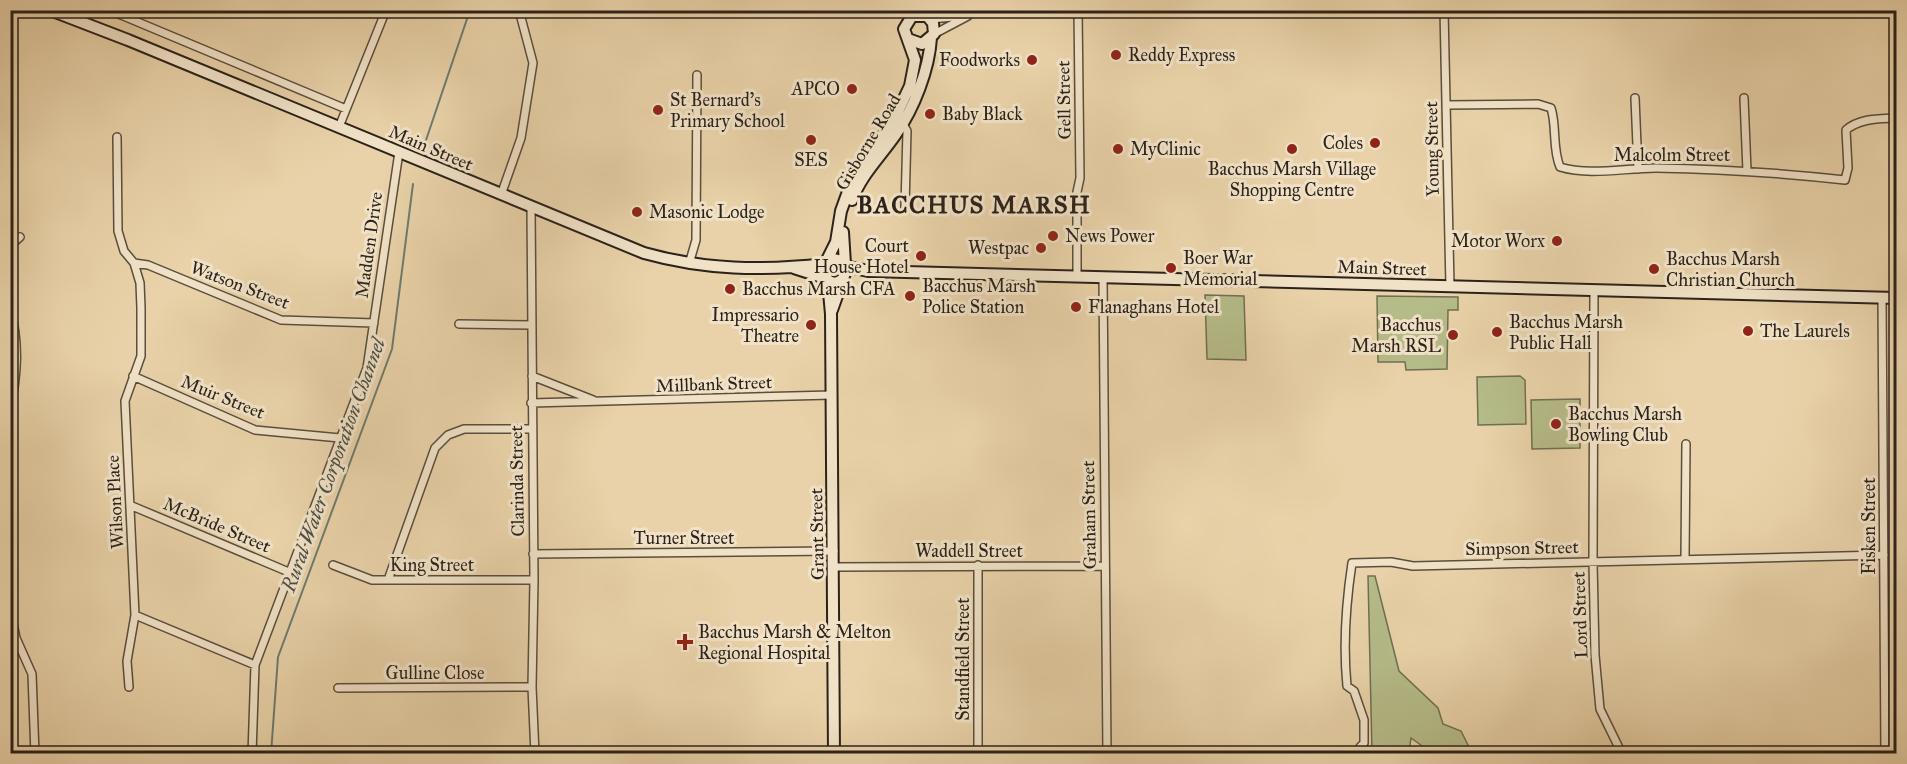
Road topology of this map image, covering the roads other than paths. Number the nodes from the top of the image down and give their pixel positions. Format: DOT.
graph roads {
  1 [pos="50,10"];
  2 [pos="110,10"];
  3 [pos="386,10"];
  4 [pos="519,10"];
  5 [pos="1078,10"];
  6 [pos="1444,10"];
  7 [pos="976,12"];
  8 [pos="66,13"];
  9 [pos="908,15"];
  10 [pos="927,15"];
  11 [pos="933,36"];
  12 [pos="908,39"];
  13 [pos="697,75"];
  14 [pos="1635,98"];
  15 [pos="1744,98"];
  16 [pos="1446,105"];
  17 [pos="346,109"];
  18 [pos="1896,118"];
  19 [pos="902,122"];
  20 [pos="339,127"];
  21 [pos="117,138"];
  22 [pos="399,152"];
  23 [pos="1638,169"];
  24 [pos="1747,171"];
  25 [pos="501,195"];
  26 [pos="531,207"];
  27 [pos="905,207"];
  28 [pos="20,237"];
  29 [pos="10,246"];
  30 [pos="134,263"];
  31 [pos="825,263"];
  32 [pos="689,264"];
  33 [pos="845,265"];
  34 [pos="794,268"];
  35 [pos="867,271"];
  36 [pos="1077,276"];
  37 [pos="1102,277"];
  38 [pos="844,278"];
  39 [pos="826,279"];
  40 [pos="1450,286"];
  41 [pos="1594,290"];
  42 [pos="1882,298"];
  43 [pos="1896,298"];
  44 [pos="10,308"];
  45 [pos="831,314"];
  46 [pos="374,323"];
  47 [pos="459,324"];
  48 [pos="532,325"];
  49 [pos="133,376"];
  50 [pos="532,376"];
  51 [pos="832,395"];
  52 [pos="598,402"];
  53 [pos="531,403"];
  54 [pos="10,412"];
  55 [pos="531,429"];
  56 [pos="340,438"];
  57 [pos="1686,444"];
  58 [pos="132,506"];
  59 [pos="834,551"];
  60 [pos="533,554"];
  61 [pos="1884,555"];
  62 [pos="1685,558"];
  63 [pos="1593,562"];
  64 [pos="333,565"];
  65 [pos="978,565"];
  66 [pos="1105,566"];
  67 [pos="834,567"];
  68 [pos="291,573"];
  69 [pos="388,580"];
  70 [pos="534,580"];
  71 [pos="10,608"];
  72 [pos="135,615"];
  73 [pos="19,645"];
  74 [pos="10,648"];
  75 [pos="255,665"];
  76 [pos="129,687"];
  77 [pos="532,687"];
  78 [pos="338,688"];
  79 [pos="1360,747"];
  80 [pos="35,753"];
  81 [pos="252,753"];
  82 [pos="535,753"];
  83 [pos="834,753"];
  84 [pos="978,753"];
  85 [pos="1107,753"];
  86 [pos="1622,753"];
  87 [pos="1885,753"];
  1 -- 8 [label="main road, Main Street"];
  2 -- 17 [label="street"];
  3 -- 17 [label="street"];
  4 -- 25 [label="street"];
  5 -- 36 [label="street, Gell Street"];
  6 -- 16 [label="street, Young Street"];
  7 -- 10 [label="street"];
  7 -- 11 [label="street"];
  8 -- 20 [label="main road, Main Street"];
  9 -- 10 [label="main road"];
  9 -- 12 [label="main road"];
  10 -- 11 [label="main road"];
  11 -- 12 [label="main road"];
  11 -- 19 [label="main road, Gisborne Road"];
  12 -- 31 [label="main road, Gisborne Road"];
  13 -- 32 [label="street"];
  14 -- 23 [label="street"];
  15 -- 24 [label="street"];
  16 -- 23 [label="street, Malcolm Street"];
  16 -- 40 [label="street, Young Street"];
  17 -- 20 [label="street"];
  18 -- 24 [label="street, Malcolm Street"];
  19 -- 27 [label="street"];
  19 -- 33 [label="main road, Gisborne Road"];
  20 -- 22 [label="main road, Main Street"];
  21 -- 30 [label="street, Wilson Place"];
  22 -- 25 [label="main road, Main Street"];
  22 -- 46 [label="street, Madden Drive"];
  23 -- 24 [label="street, Malcolm Street"];
  25 -- 26 [label="main road, Main Street"];
  26 -- 32 [label="main road, Main Street"];
  26 -- 48 [label="street, Clarinda Street"];
  28 -- 29 [label="street"];
  30 -- 46 [label="street, Watson Street"];
  30 -- 49 [label="street, Wilson Place"];
  31 -- 33 [label="main road"];
  31 -- 34 [label="main road, Main Street"];
  31 -- 39 [label="main road"];
  32 -- 34 [label="main road, Main Street"];
  33 -- 35 [label="main road, Main Street"];
  33 -- 38 [label="main road"];
  34 -- 39 [label="main road, Main Street"];
  35 -- 36 [label="main road, Main Street"];
  35 -- 38 [label="main road, Main Street"];
  36 -- 37 [label="main road, Main Street"];
  37 -- 40 [label="main road, Main Street"];
  37 -- 66 [label="street, Graham Street"];
  38 -- 39 [label="main road"];
  38 -- 45 [label="main road, Grant Street"];
  39 -- 45 [label="main road, Grant Street"];
  40 -- 41 [label="main road, Main Street"];
  41 -- 42 [label="main road, Main Street"];
  41 -- 63 [label="street, Lord Street"];
  42 -- 43 [label="main road, Main Street"];
  42 -- 61 [label="street, Fisken Street"];
  44 -- 54 [label="street"];
  45 -- 51 [label="main road, Grant Street"];
  46 -- 56 [label="street, Madden Drive"];
  47 -- 48 [label="street"];
  48 -- 50 [label="street, Clarinda Street"];
  49 -- 56 [label="street, Muir Street"];
  49 -- 58 [label="street, Wilson Place"];
  50 -- 52 [label="street, Millbank Street"];
  50 -- 53 [label="street, Clarinda Street"];
  51 -- 52 [label="street, Millbank Street"];
  51 -- 59 [label="main road, Grant Street"];
  52 -- 53 [label="street, Millbank Street"];
  53 -- 55 [label="street, Clarinda Street"];
  55 -- 60 [label="street, Clarinda Street"];
  55 -- 69 [label="street"];
  56 -- 68 [label="street, Madden Drive"];
  57 -- 62 [label="street"];
  58 -- 68 [label="street, McBride Street"];
  58 -- 72 [label="street, Wilson Place"];
  59 -- 60 [label="street, Turner Street"];
  59 -- 67 [label="main road, Grant Street"];
  60 -- 70 [label="street, Clarinda Street"];
  61 -- 62 [label="street, Simpson Street"];
  61 -- 87 [label="street, Fisken Street"];
  62 -- 63 [label="street, Simpson Street"];
  63 -- 79 [label="street, Simpson Street"];
  63 -- 86 [label="street, Lord Street"];
  64 -- 69 [label="street, King Street"];
  65 -- 66 [label="street, Waddell Street"];
  65 -- 67 [label="street, Waddell Street"];
  65 -- 84 [label="street, Standfield Street"];
  66 -- 85 [label="street, Graham Street"];
  67 -- 83 [label="main road, Grant Street"];
  68 -- 75 [label="street, Madden Drive"];
  69 -- 70 [label="street, King Street"];
  70 -- 77 [label="street, Clarinda Street"];
  71 -- 73 [label="street"];
  72 -- 75 [label="street"];
  72 -- 76 [label="street, Wilson Place"];
  73 -- 74 [label="street"];
  73 -- 80 [label="street"];
  75 -- 81 [label="street, Madden Drive"];
  77 -- 78 [label="street, Gulline Close"];
  77 -- 82 [label="street, Clarinda Street"];
}
